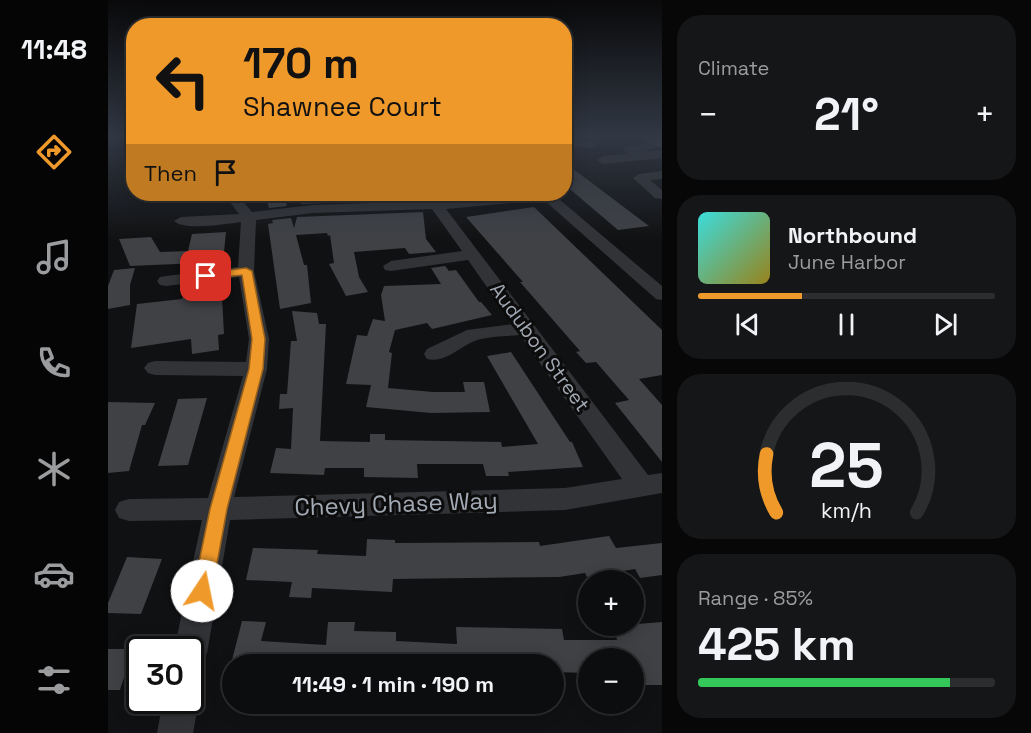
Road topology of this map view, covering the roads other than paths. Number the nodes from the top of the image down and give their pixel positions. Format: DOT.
graph roads {
  1 [pos="662,175"];
  2 [pos="660,195"];
  3 [pos="236,201"];
  4 [pos="508,201"];
  5 [pos="553,201"];
  6 [pos="437,206"];
  7 [pos="249,217"];
  8 [pos="181,221"];
  9 [pos="472,255"];
  10 [pos="391,266"];
  11 [pos="246,271"];
  12 [pos="166,281"];
  13 [pos="661,293"];
  14 [pos="527,328"];
  15 [pos="434,354"];
  16 [pos="155,368"];
  17 [pos="256,369"];
  18 [pos="652,485"];
  19 [pos="218,509"];
  20 [pos="129,510"];
  21 [pos="193,636"];
  22 [pos="178,714"];
  23 [pos="175,733"];
  1 -- 2 [label="street"];
  3 -- 7 [label="street"];
  4 -- 6 [label="street"];
  5 -- 13 [label="street"];
  6 -- 7 [label="street"];
  6 -- 9 [label="street, Audubon Street"];
  7 -- 8 [label="street"];
  7 -- 11 [label="street"];
  9 -- 10 [label="street"];
  9 -- 14 [label="street, Audubon Street"];
  11 -- 12 [label="street"];
  11 -- 17 [label="street"];
  14 -- 15 [label="street"];
  14 -- 18 [label="street, Audubon Street"];
  16 -- 17 [label="street"];
  17 -- 19 [label="street"];
  18 -- 19 [label="street, Chevy Chase Way"];
  19 -- 20 [label="street, Chevy Chase Way"];
  19 -- 21 [label="street"];
  22 -- 23 [label="street"];
}
